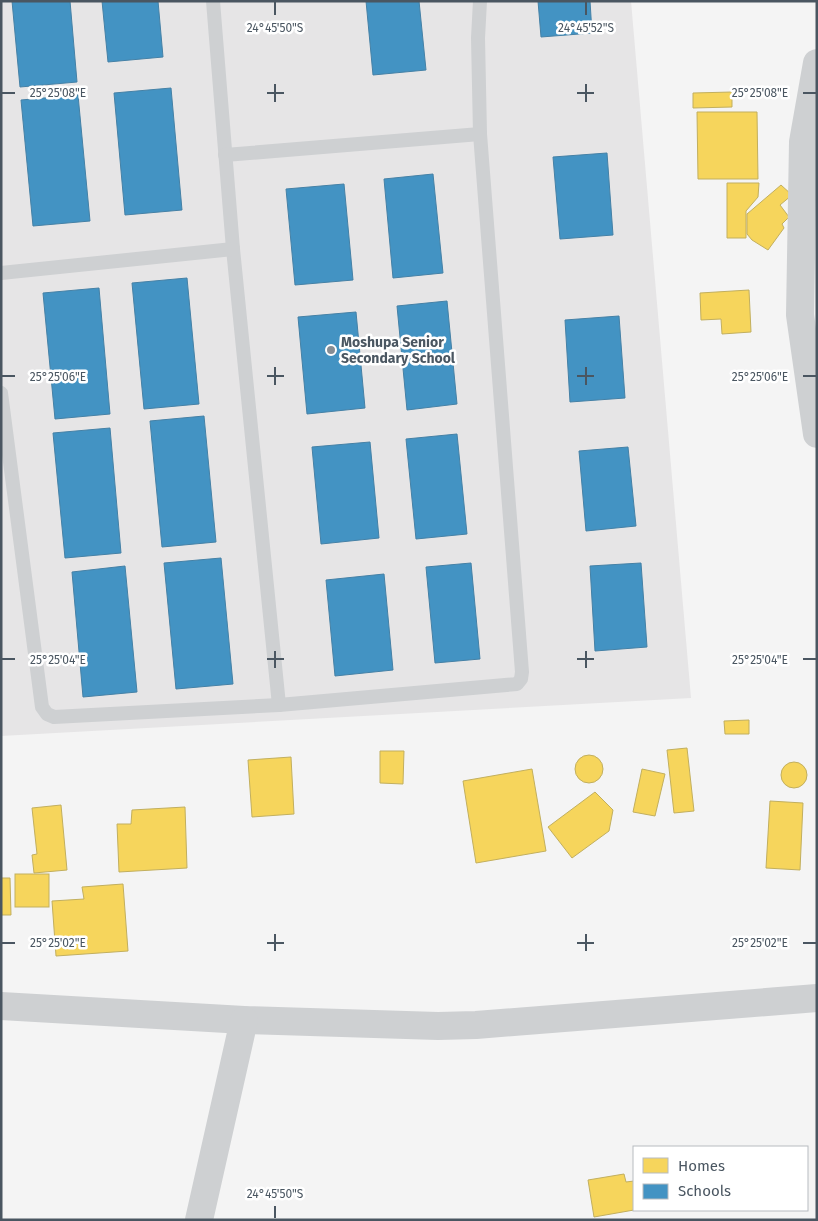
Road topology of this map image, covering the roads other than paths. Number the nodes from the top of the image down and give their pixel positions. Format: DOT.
graph roads {
  1 [pos="213,1"];
  2 [pos="480,1"];
  3 [pos="817,64"];
  4 [pos="480,134"];
  5 [pos="225,155"];
  6 [pos="232,250"];
  7 [pos="1,273"];
  8 [pos="1,393"];
  9 [pos="817,434"];
  10 [pos="279,705"];
  11 [pos="817,998"];
  12 [pos="1,1006"];
  13 [pos="244,1020"];
  14 [pos="199,1220"];
  1 -- 5 [label="lane"];
  2 -- 4 [label="lane"];
  3 -- 9 [label="street"];
  4 -- 5 [label="lane"];
  4 -- 10 [label="lane"];
  5 -- 6 [label="lane"];
  6 -- 7 [label="lane"];
  6 -- 10 [label="lane"];
  8 -- 10 [label="lane"];
  11 -- 13 [label="street"];
  12 -- 13 [label="street"];
  13 -- 14 [label="street"];
}
